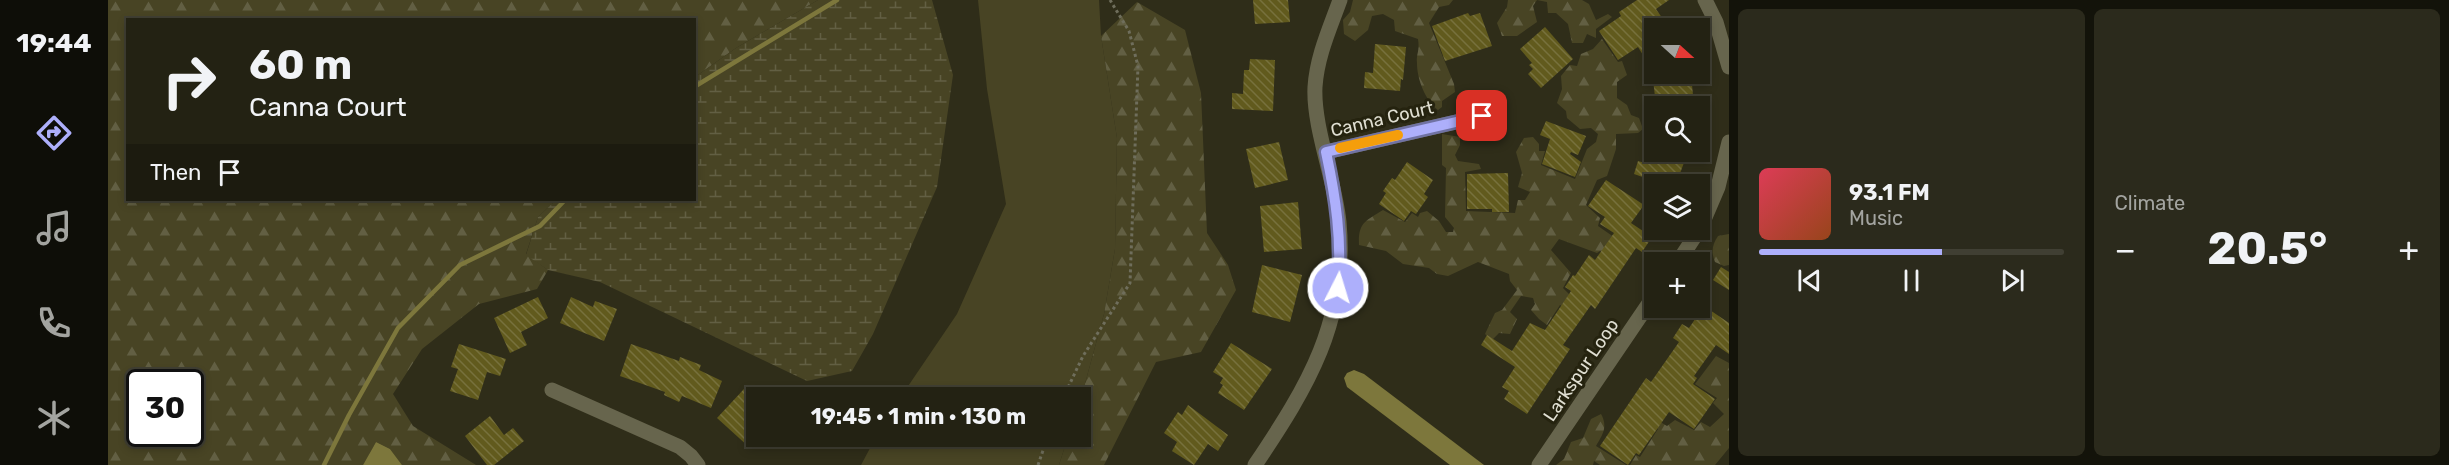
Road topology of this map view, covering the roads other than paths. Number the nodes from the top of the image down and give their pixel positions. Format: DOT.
graph roads {
  1 [pos="1340,0"];
  2 [pos="1705,0"];
  3 [pos="1729,61"];
  4 [pos="1729,67"];
  5 [pos="1482,116"];
  6 [pos="1729,141"];
  7 [pos="1326,152"];
  8 [pos="1710,205"];
  9 [pos="1644,311"];
  10 [pos="552,390"];
  11 [pos="698,465"];
  12 [pos="1255,465"];
  13 [pos="1539,465"];
  1 -- 7 [label="street"];
  2 -- 3 [label="street"];
  3 -- 4 [label="street"];
  5 -- 7 [label="street, Canna Court"];
  6 -- 8 [label="street"];
  7 -- 12 [label="street"];
  9 -- 13 [label="street, Larkspur Loop"];
  10 -- 11 [label="street"];
}
